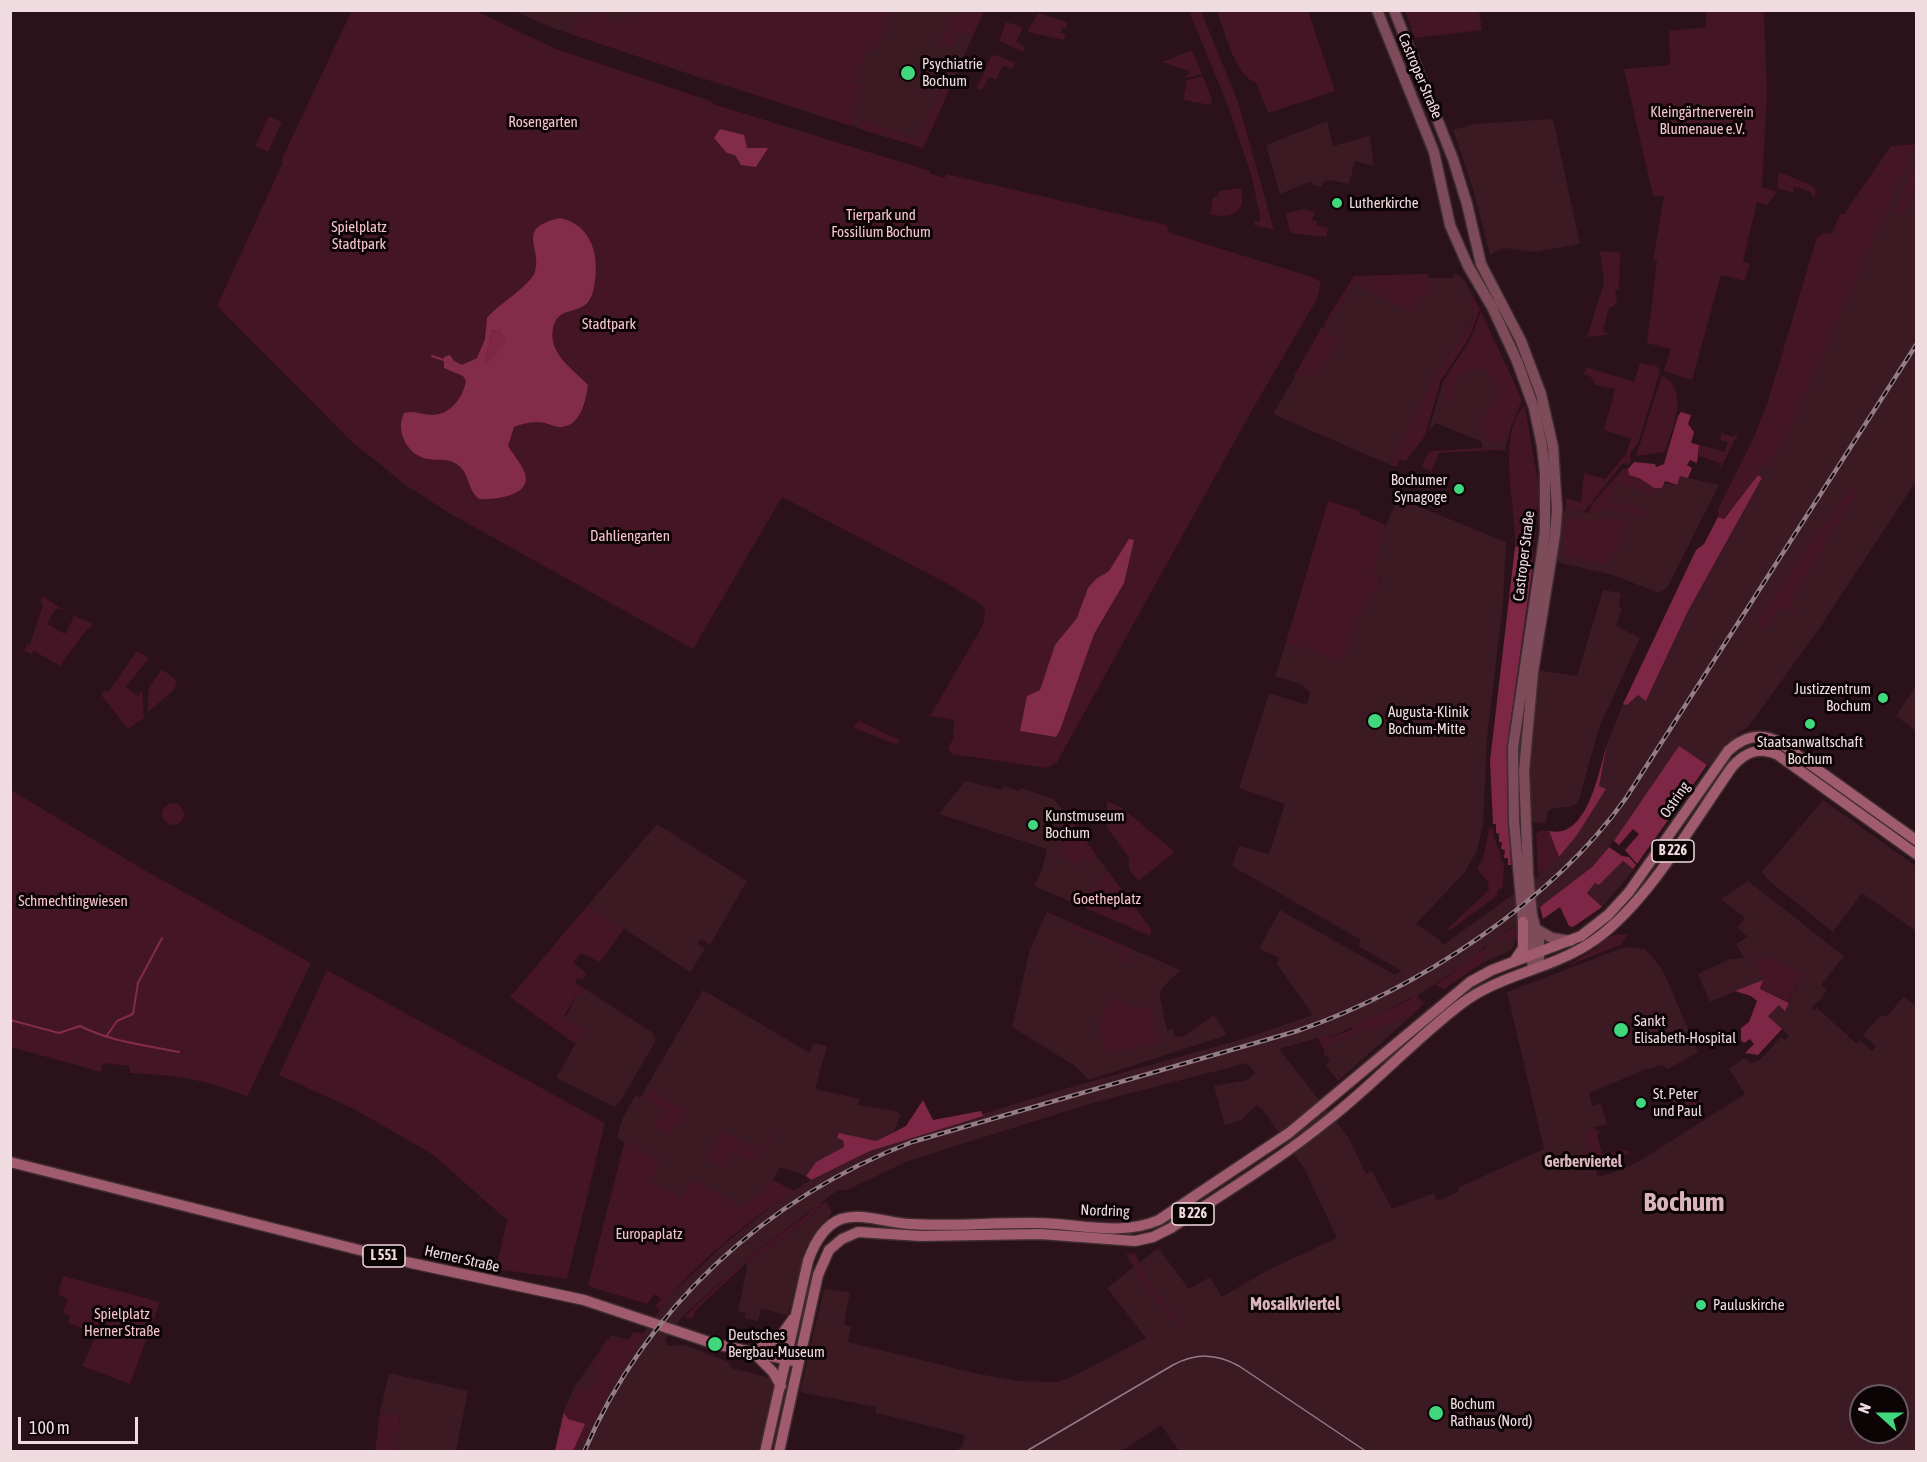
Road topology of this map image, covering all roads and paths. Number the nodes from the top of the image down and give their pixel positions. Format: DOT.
graph roads {
  1 [pos="1377,10"];
  2 [pos="1394,10"];
  3 [pos="1756,737"];
  4 [pos="1768,738"];
  5 [pos="1760,750"];
  6 [pos="1836,782"];
  7 [pos="1820,786"];
  8 [pos="1909,839"];
  9 [pos="1917,854"];
  10 [pos="1523,922"];
  11 [pos="1536,929"];
  12 [pos="1571,941"];
  13 [pos="1535,954"];
  14 [pos="1512,962"];
  15 [pos="1536,967"];
  16 [pos="10,1162"];
  17 [pos="796,1313"];
  18 [pos="752,1352"];
  19 [pos="787,1360"];
  20 [pos="800,1363"];
  21 [pos="781,1386"];
  22 [pos="765,1452"];
  23 [pos="779,1452"];
  1 -- 10 [label="main road, Castroper Straße"];
  2 -- 11 [label="main road, Castroper Straße"];
  3 -- 4 [label="main road"];
  3 -- 5 [label="main road"];
  3 -- 12 [label="main road, Ostring / B 226"];
  4 -- 5 [label="main road, Ostring"];
  4 -- 6 [label="main road"];
  5 -- 7 [label="main road"];
  5 -- 15 [label="main road, Ostring / B 226"];
  6 -- 7 [label="main road"];
  6 -- 8 [label="main road"];
  7 -- 8 [label="main road"];
  8 -- 9 [label="main road"];
  10 -- 13 [label="main road, Castroper Straße"];
  10 -- 14 [label="main road"];
  11 -- 12 [label="main road"];
  11 -- 13 [label="main road, Castroper Straße"];
  12 -- 13 [label="main road, B 226"];
  13 -- 14 [label="main road, Nordring / B 226"];
  13 -- 15 [label="main road"];
  14 -- 17 [label="main road, Nordring / B 226"];
  15 -- 20 [label="main road, Nordring / B 226"];
  16 -- 18 [label="main road, Herner Straße / L 551"];
  17 -- 18 [label="main road"];
  17 -- 19 [label="main road, Nordring / B 226"];
  18 -- 19 [label="main road, Herner Straße / L 551"];
  18 -- 21 [label="main road"];
  19 -- 20 [label="main road, Herner Straße / L 551"];
  19 -- 21 [label="main road, Nordring / B 226"];
  20 -- 23 [label="main road, Nordring / B 226"];
  21 -- 22 [label="main road, Nordring / B 226"];
}
